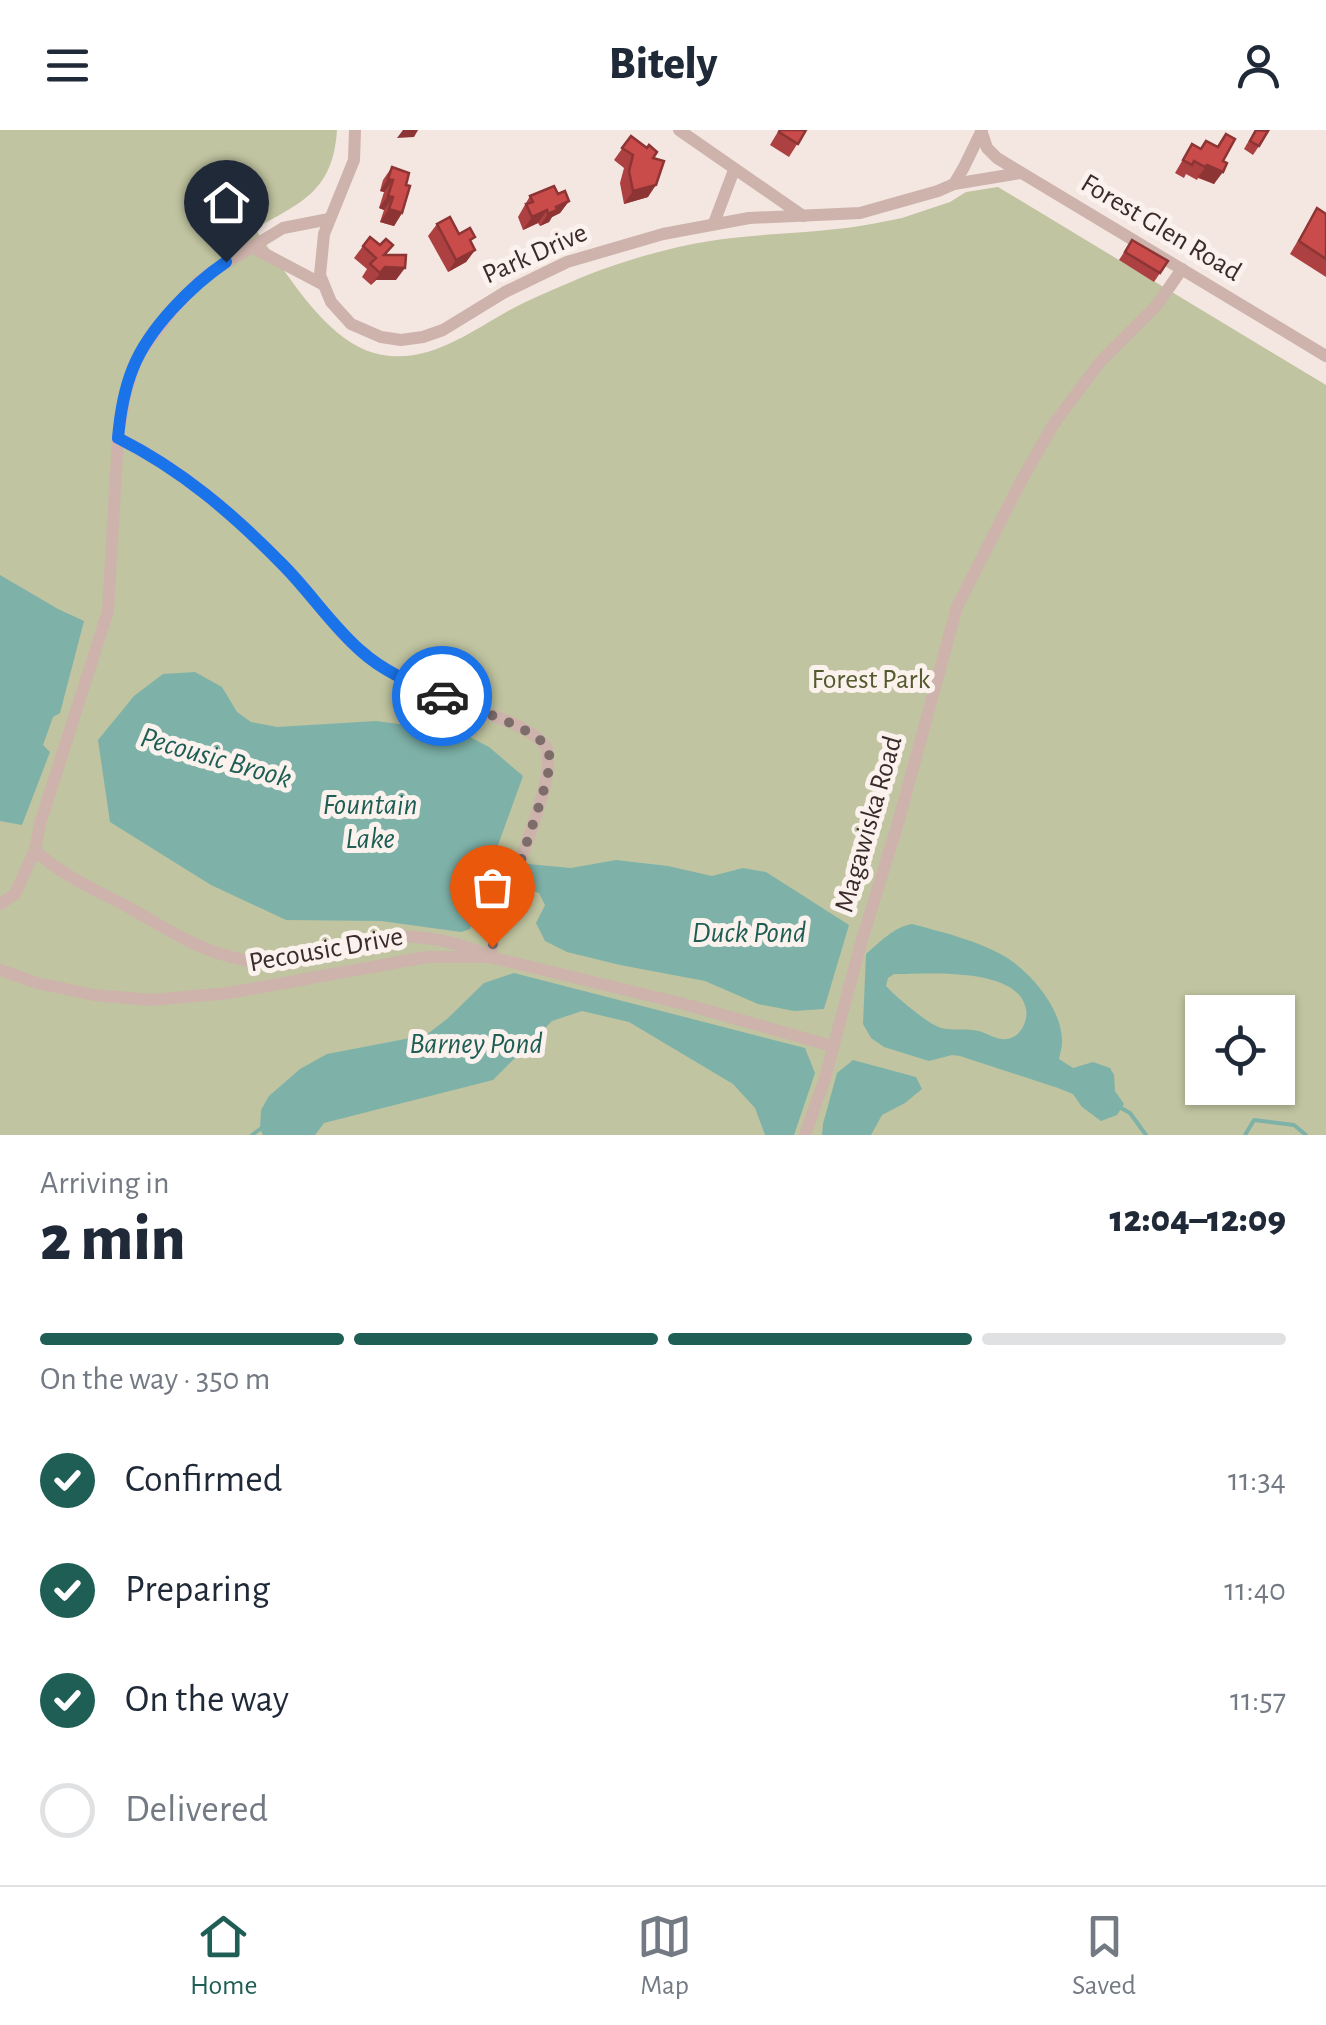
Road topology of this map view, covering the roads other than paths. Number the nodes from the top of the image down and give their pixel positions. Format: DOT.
graph roads {
  1 [pos="355,130"];
  2 [pos="678,130"];
  3 [pos="982,131"];
  4 [pos="734,170"];
  5 [pos="1020,173"];
  6 [pos="954,184"];
  7 [pos="803,216"];
  8 [pos="330,219"];
  9 [pos="714,223"];
  10 [pos="250,246"];
  11 [pos="1182,269"];
  12 [pos="322,284"];
  13 [pos="1326,356"];
  14 [pos="118,438"];
  15 [pos="34,850"];
  16 [pos="0,904"];
  17 [pos="490,956"];
  18 [pos="0,970"];
  19 [pos="832,1046"];
  20 [pos="806,1135"];
  1 -- 8 [label="street"];
  2 -- 4 [label="street"];
  3 -- 5 [label="street, Forest Glen Road"];
  3 -- 6 [label="street"];
  4 -- 7 [label="street"];
  4 -- 9 [label="street"];
  5 -- 6 [label="street, Park Drive"];
  5 -- 11 [label="street, Forest Glen Road"];
  6 -- 7 [label="street, Park Drive"];
  7 -- 9 [label="street, Park Drive"];
  8 -- 10 [label="street"];
  8 -- 12 [label="street"];
  9 -- 12 [label="street, Park Drive"];
  10 -- 12 [label="street"];
  10 -- 14 [label="street"];
  11 -- 13 [label="street, Forest Glen Road"];
  11 -- 19 [label="street, Magawiska Road"];
  14 -- 15 [label="street"];
  14 -- 17 [label="street"];
  15 -- 16 [label="street"];
  15 -- 17 [label="street"];
  17 -- 18 [label="street, Pecousic Drive"];
  17 -- 19 [label="street, Pecousic Drive"];
  19 -- 20 [label="street, Magawiska Road"];
}
